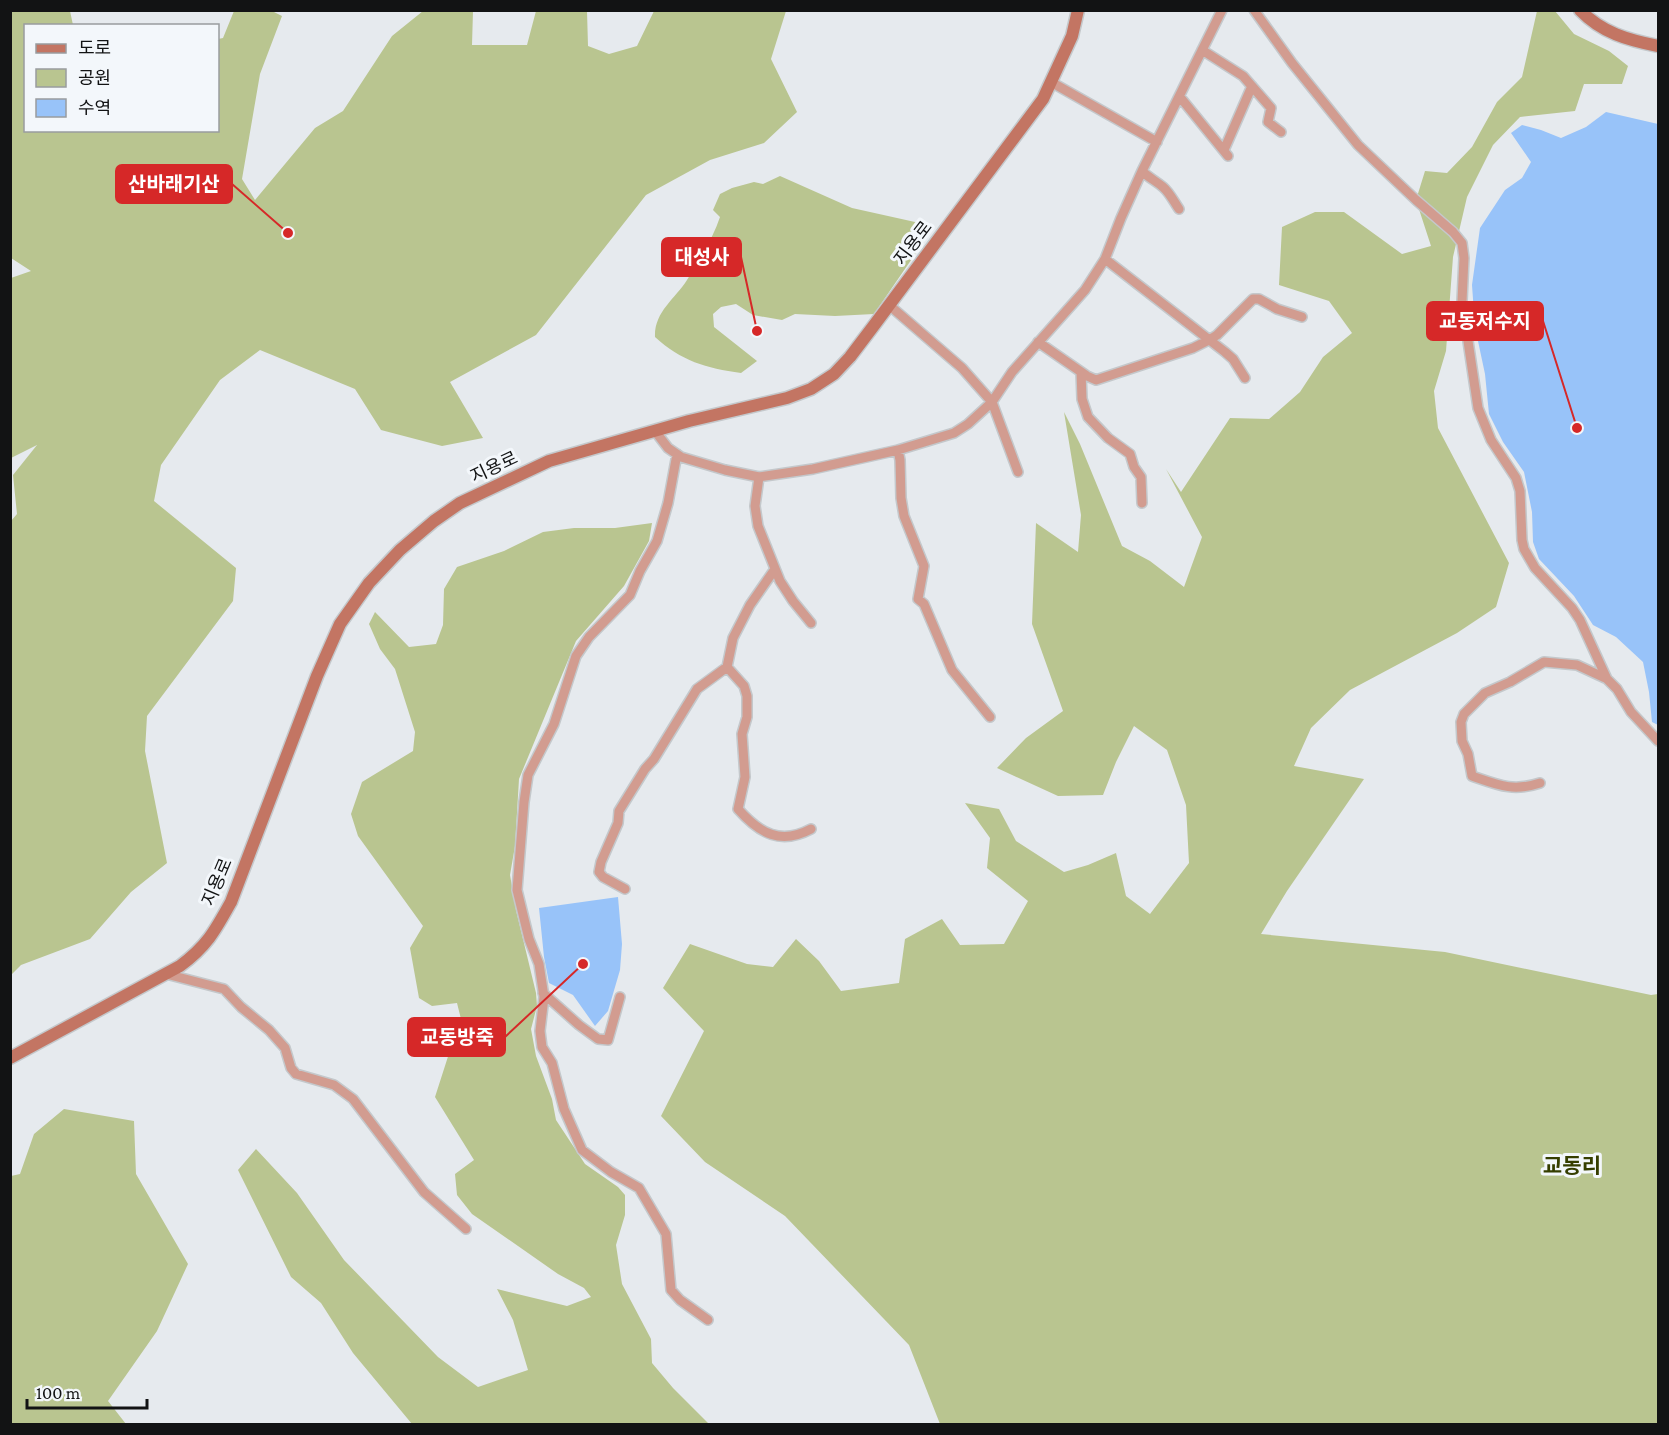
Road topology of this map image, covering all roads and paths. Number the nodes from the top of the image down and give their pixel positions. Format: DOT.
graph roads {
  1 [pos="1078,10"];
  2 [pos="1222,10"];
  3 [pos="1254,10"];
  4 [pos="1580,10"];
  5 [pos="1659,46"];
  6 [pos="1202,50"];
  7 [pos="1051,82"];
  8 [pos="1252,86"];
  9 [pos="1180,97"];
  10 [pos="1281,132"];
  11 [pos="1157,142"];
  12 [pos="1142,171"];
  13 [pos="1179,209"];
  14 [pos="1105,259"];
  15 [pos="889,305"];
  16 [pos="1302,317"];
  17 [pos="1209,340"];
  18 [pos="1038,342"];
  19 [pos="1081,372"];
  20 [pos="1245,378"];
  21 [pos="992,402"];
  22 [pos="655,431"];
  23 [pos="898,450"];
  24 [pos="677,454"];
  25 [pos="1018,472"];
  26 [pos="759,477"];
  27 [pos="1142,503"];
  28 [pos="775,569"];
  29 [pos="811,623"];
  30 [pos="727,667"];
  31 [pos="1607,679"];
  32 [pos="990,717"];
  33 [pos="1659,741"];
  34 [pos="1540,783"];
  35 [pos="811,829"];
  36 [pos="625,890"];
  37 [pos="166,974"];
  38 [pos="543,993"];
  39 [pos="620,997"];
  40 [pos="10,1058"];
  41 [pos="466,1229"];
  42 [pos="708,1320"];
  1 -- 7 [label="street, 지용로"];
  2 -- 6 [label="street"];
  3 -- 31 [label="street"];
  4 -- 5 [label="street"];
  6 -- 8 [label="street"];
  6 -- 9 [label="street"];
  7 -- 11 [label="street"];
  7 -- 15 [label="street, 지용로"];
  8 -- 9 [label="street"];
  8 -- 10 [label="street"];
  9 -- 11 [label="street"];
  11 -- 12 [label="street"];
  12 -- 13 [label="street"];
  12 -- 14 [label="street"];
  14 -- 17 [label="street"];
  14 -- 18 [label="street"];
  15 -- 21 [label="street"];
  15 -- 22 [label="street, 지용로"];
  16 -- 17 [label="street"];
  17 -- 19 [label="street"];
  17 -- 20 [label="street"];
  18 -- 19 [label="street"];
  18 -- 21 [label="street"];
  19 -- 27 [label="street"];
  21 -- 23 [label="street"];
  21 -- 25 [label="street"];
  22 -- 24 [label="street"];
  22 -- 37 [label="street, 지용로"];
  23 -- 26 [label="street"];
  23 -- 32 [label="street"];
  24 -- 26 [label="street"];
  24 -- 38 [label="street"];
  26 -- 28 [label="street"];
  28 -- 29 [label="street"];
  28 -- 30 [label="street"];
  30 -- 35 [label="street"];
  30 -- 36 [label="street"];
  31 -- 33 [label="street"];
  31 -- 34 [label="street"];
  37 -- 40 [label="street, 지용로"];
  37 -- 41 [label="street"];
  38 -- 39 [label="street"];
  38 -- 42 [label="street"];
}
